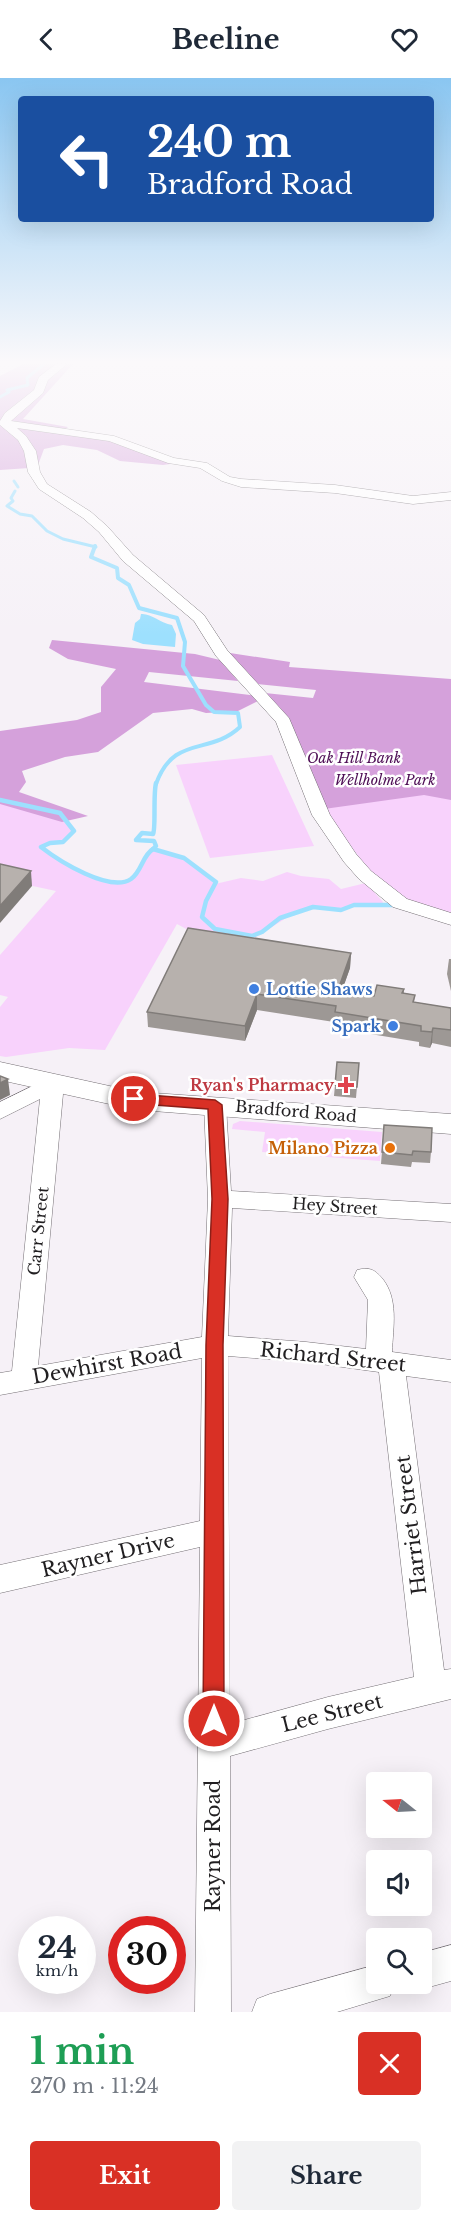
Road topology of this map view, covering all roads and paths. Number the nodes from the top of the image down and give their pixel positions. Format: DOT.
graph roads {
  1 [pos="31,454"];
  2 [pos="157,454"];
  3 [pos="451,496"];
  4 [pos="451,919"];
  5 [pos="0,1071"];
  6 [pos="53,1083"];
  7 [pos="215,1105"];
  8 [pos="0,1112"];
  9 [pos="451,1124"];
  10 [pos="220,1199"];
  11 [pos="451,1213"];
  12 [pos="366,1277"];
  13 [pos="215,1345"];
  14 [pos="385,1362"];
  15 [pos="451,1371"];
  16 [pos="12,1381"];
  17 [pos="215,1531"];
  18 [pos="0,1580"];
  19 [pos="441,1686"];
  20 [pos="213,1745"];
  21 [pos="451,1963"];
  22 [pos="432,1968"];
  23 [pos="366,1986"];
  24 [pos="213,2012"];
  25 [pos="270,2012"];
  1 -- 4 [label="street"];
  2 -- 3 [label="street"];
  5 -- 6 [label="main road, Bradford Road"];
  6 -- 7 [label="main road, Bradford Road"];
  6 -- 8 [label="street"];
  6 -- 16 [label="street, Carr Street"];
  7 -- 9 [label="main road, Bradford Road"];
  7 -- 10 [label="street, Rayner Road"];
  10 -- 11 [label="street, Hey Street"];
  10 -- 13 [label="street, Rayner Road"];
  12 -- 14 [label="street, Harriet Street"];
  13 -- 14 [label="street, Richard Street"];
  13 -- 16 [label="street, Dewhirst Road"];
  13 -- 17 [label="street, Rayner Road"];
  14 -- 15 [label="street, Richard Street"];
  14 -- 19 [label="street, Harriet Street"];
  17 -- 18 [label="street, Rayner Drive"];
  17 -- 20 [label="street, Rayner Road"];
  19 -- 20 [label="street, Lee Street"];
  20 -- 24 [label="street, Rayner Road"];
  21 -- 22 [label="street"];
  23 -- 25 [label="street"];
}
